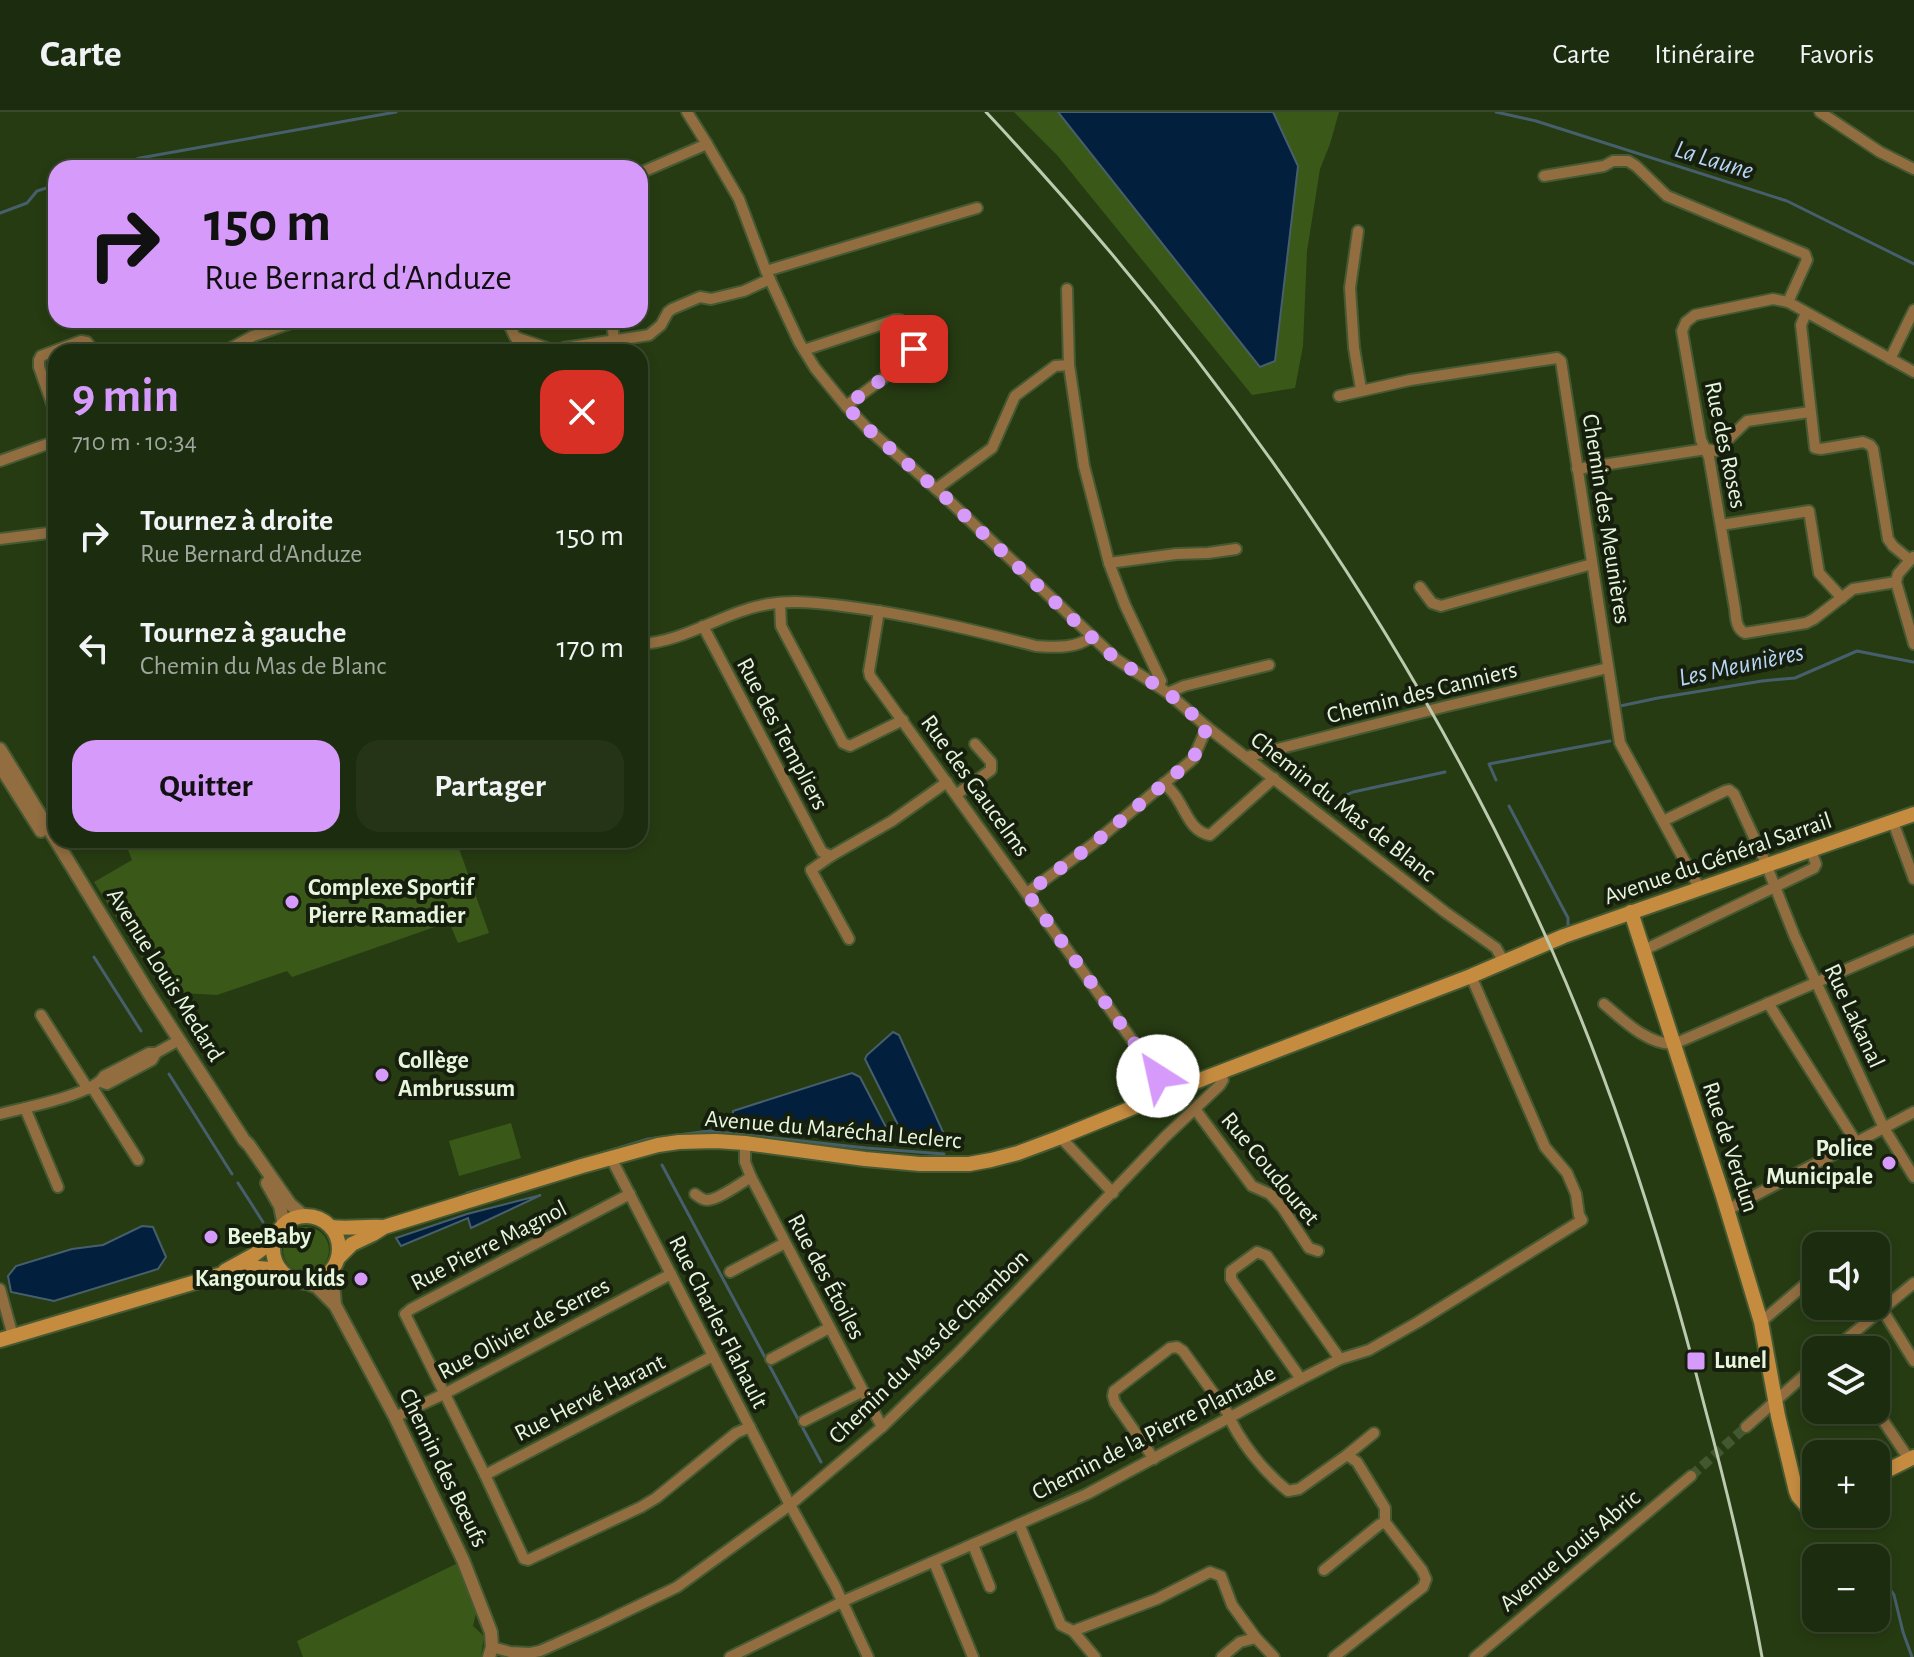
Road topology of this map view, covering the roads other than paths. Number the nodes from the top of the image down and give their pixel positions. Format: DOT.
graph roads {
  1 [pos="687,112"];
  2 [pos="1820,112"];
  3 [pos="707,144"];
  4 [pos="1914,169"];
  5 [pos="648,170"];
  6 [pos="1544,176"];
  7 [pos="977,208"];
  8 [pos="1358,231"];
  9 [pos="768,275"];
  10 [pos="1067,289"];
  11 [pos="1788,302"];
  12 [pos="1806,313"];
  13 [pos="1912,321"];
  14 [pos="276,328"];
  15 [pos="509,328"];
  16 [pos="613,328"];
  17 [pos="518,338"];
  18 [pos="614,340"];
  19 [pos="238,344"];
  20 [pos="516,344"];
  21 [pos="535,344"];
  22 [pos="589,344"];
  23 [pos="804,350"];
  24 [pos="48,353"];
  25 [pos="1890,359"];
  26 [pos="1069,365"];
  27 [pos="1914,372"];
  28 [pos="1361,389"];
  29 [pos="48,392"];
  30 [pos="1339,396"];
  31 [pos="846,406"];
  32 [pos="1810,412"];
  33 [pos="48,444"];
  34 [pos="1706,449"];
  35 [pos="0,461"];
  36 [pos="1577,469"];
  37 [pos="936,489"];
  38 [pos="1721,525"];
  39 [pos="48,533"];
  40 [pos="0,539"];
  41 [pos="1236,549"];
  42 [pos="1912,558"];
  43 [pos="1109,563"];
  44 [pos="1592,564"];
  45 [pos="1896,582"];
  46 [pos="1420,587"];
  47 [pos="1842,598"];
  48 [pos="780,603"];
  49 [pos="879,611"];
  50 [pos="703,626"];
  51 [pos="1091,637"];
  52 [pos="648,644"];
  53 [pos="1914,644"];
  54 [pos="1269,665"];
  55 [pos="1608,668"];
  56 [pos="1158,686"];
  57 [pos="1168,693"];
  58 [pos="903,720"];
  59 [pos="1207,727"];
  60 [pos="975,744"];
  61 [pos="0,749"];
  62 [pos="1246,757"];
  63 [pos="0,766"];
  64 [pos="1274,778"];
  65 [pos="947,782"];
  66 [pos="1164,783"];
  67 [pos="957,794"];
  68 [pos="1914,814"];
  69 [pos="1663,821"];
  70 [pos="1893,822"];
  71 [pos="48,828"];
  72 [pos="48,842"];
  73 [pos="52,848"];
  74 [pos="60,848"];
  75 [pos="1811,851"];
  76 [pos="831,856"];
  77 [pos="1766,867"];
  78 [pos="1914,879"];
  79 [pos="1774,887"];
  80 [pos="1700,889"];
  81 [pos="1027,893"];
  82 [pos="1631,912"];
  83 [pos="849,939"];
  84 [pos="1914,940"];
  85 [pos="1538,947"];
  86 [pos="1644,950"];
  87 [pos="1504,962"];
  88 [pos="1471,976"];
  89 [pos="1816,983"];
  90 [pos="1768,1003"];
  91 [pos="1604,1004"];
  92 [pos="41,1015"];
  93 [pos="174,1043"];
  94 [pos="1674,1044"];
  95 [pos="1221,1072"];
  96 [pos="94,1086"];
  97 [pos="1166,1093"];
  98 [pos="25,1108"];
  99 [pos="1195,1109"];
  100 [pos="1914,1112"];
  101 [pos="0,1114"];
  102 [pos="1884,1128"];
  103 [pos="1062,1136"];
  104 [pos="1856,1142"];
  105 [pos="745,1143"];
  106 [pos="611,1158"];
  107 [pos="138,1160"];
  108 [pos="751,1177"];
  109 [pos="1914,1177"];
  110 [pos="58,1187"];
  111 [pos="1113,1193"];
  112 [pos="630,1194"];
  113 [pos="695,1194"];
  114 [pos="1727,1210"];
  115 [pos="304,1216"];
  116 [pos="284,1225"];
  117 [pos="331,1227"];
  118 [pos="384,1227"];
  119 [pos="275,1239"];
  120 [pos="785,1243"];
  121 [pos="1318,1251"];
  122 [pos="336,1264"];
  123 [pos="280,1270"];
  124 [pos="730,1272"];
  125 [pos="671,1274"];
  126 [pos="219,1275"];
  127 [pos="307,1283"];
  128 [pos="1914,1283"];
  129 [pos="1802,1287"];
  130 [pos="0,1289"];
  131 [pos="1890,1302"];
  132 [pos="335,1305"];
  133 [pos="1869,1320"];
  134 [pos="1889,1320"];
  135 [pos="1761,1322"];
  136 [pos="829,1328"];
  137 [pos="1850,1336"];
  138 [pos="6,1338"];
  139 [pos="713,1356"];
  140 [pos="771,1359"];
  141 [pos="1340,1359"];
  142 [pos="1914,1361"];
  143 [pos="1802,1377"];
  144 [pos="1301,1379"];
  145 [pos="863,1391"];
  146 [pos="444,1394"];
  147 [pos="1776,1399"];
  148 [pos="395,1417"];
  149 [pos="1229,1417"];
  150 [pos="804,1421"];
  151 [pos="1886,1424"];
  152 [pos="750,1427"];
  153 [pos="882,1427"];
  154 [pos="1746,1427"];
  155 [pos="1374,1433"];
  156 [pos="1347,1455"];
  157 [pos="1911,1458"];
  158 [pos="1154,1459"];
  159 [pos="1890,1469"];
  160 [pos="485,1475"];
  161 [pos="1691,1476"];
  162 [pos="1802,1499"];
  163 [pos="790,1505"];
  164 [pos="1385,1522"];
  165 [pos="1019,1524"];
  166 [pos="973,1545"];
  167 [pos="934,1562"];
  168 [pos="1324,1570"];
  169 [pos="990,1587"];
  170 [pos="842,1602"];
  171 [pos="1073,1631"];
  172 [pos="1256,1638"];
  173 [pos="490,1652"];
  174 [pos="730,1657"];
  175 [pos="868,1657"];
  176 [pos="973,1657"];
  177 [pos="1095,1657"];
  178 [pos="1222,1657"];
  179 [pos="1274,1657"];
  180 [pos="1334,1657"];
  181 [pos="1475,1657"];
  1 -- 3 [label="street, Chemin du Mas de Blanc"];
  2 -- 4 [label="street"];
  3 -- 5 [label="street"];
  3 -- 9 [label="street, Chemin du Mas de Blanc"];
  6 -- 11 [label="street"];
  7 -- 9 [label="street"];
  8 -- 28 [label="street"];
  9 -- 18 [label="street"];
  9 -- 23 [label="street, Chemin du Mas de Blanc"];
  10 -- 26 [label="street"];
  11 -- 12 [label="street"];
  11 -- 34 [label="street, Rue des Roses"];
  12 -- 25 [label="street"];
  12 -- 32 [label="street"];
  13 -- 25 [label="street"];
  14 -- 19 [label="street"];
  15 -- 17 [label="street"];
  16 -- 18 [label="street"];
  17 -- 20 [label="street"];
  17 -- 21 [label="street"];
  18 -- 22 [label="street"];
  23 -- 31 [label="street, Chemin du Mas de Blanc"];
  23 -- 31 [label="street"];
  24 -- 29 [label="street"];
  25 -- 27 [label="street"];
  26 -- 37 [label="street"];
  26 -- 43 [label="street"];
  28 -- 30 [label="street, Chemin des Meunières"];
  28 -- 36 [label="street, Chemin des Meunières"];
  31 -- 37 [label="street, Chemin du Mas de Blanc"];
  32 -- 34 [label="street"];
  32 -- 42 [label="street"];
  33 -- 35 [label="street"];
  34 -- 36 [label="street"];
  34 -- 38 [label="street, Rue des Roses"];
  36 -- 44 [label="street, Chemin des Meunières"];
  37 -- 51 [label="street, Chemin du Mas de Blanc"];
  38 -- 47 [label="street"];
  38 -- 47 [label="street, Rue des Roses"];
  39 -- 40 [label="street"];
  41 -- 43 [label="street"];
  42 -- 45 [label="street"];
  43 -- 56 [label="street"];
  44 -- 46 [label="street"];
  44 -- 55 [label="street, Chemin des Meunières"];
  45 -- 47 [label="street, Rue des Roses"];
  45 -- 53 [label="street"];
  48 -- 49 [label="street"];
  48 -- 50 [label="street"];
  48 -- 58 [label="street"];
  49 -- 51 [label="street"];
  49 -- 58 [label="street, Rue des Gaucelms"];
  50 -- 52 [label="street"];
  50 -- 76 [label="street, Rue des Templiers"];
  51 -- 56 [label="street, Chemin du Mas de Blanc"];
  54 -- 57 [label="street"];
  55 -- 62 [label="street, Chemin des Canniers"];
  55 -- 69 [label="street, Chemin des Meunières"];
  56 -- 57 [label="street, Chemin du Mas de Blanc"];
  57 -- 59 [label="street, Chemin du Mas de Blanc"];
  58 -- 65 [label="street, Rue des Gaucelms"];
  59 -- 62 [label="street, Chemin du Mas de Blanc"];
  59 -- 66 [label="street"];
  60 -- 67 [label="street"];
  61 -- 71 [label="street, Avenue Louis Medard"];
  62 -- 64 [label="street, Chemin du Mas de Blanc"];
  63 -- 72 [label="street, Avenue Louis Medard"];
  64 -- 66 [label="street"];
  64 -- 87 [label="street, Chemin du Mas de Blanc"];
  65 -- 67 [label="street, Rue des Gaucelms"];
  65 -- 76 [label="street"];
  66 -- 81 [label="street"];
  67 -- 81 [label="street, Rue des Gaucelms"];
  68 -- 70 [label="main road, Avenue du Général Sarrail"];
  69 -- 77 [label="street, Rue Lakanal"];
  69 -- 80 [label="street, Chemin des Meunières"];
  70 -- 75 [label="main road, Avenue du Général Sarrail"];
  70 -- 78 [label="street"];
  73 -- 93 [label="street, Avenue Louis Medard"];
  74 -- 115 [label="street, Avenue Louis Medard"];
  75 -- 77 [label="main road, Avenue du Général Sarrail"];
  75 -- 79 [label="street"];
  76 -- 83 [label="street"];
  77 -- 79 [label="street, Rue Lakanal"];
  77 -- 80 [label="main road, Avenue du Général Sarrail"];
  79 -- 86 [label="street"];
  79 -- 89 [label="street, Rue Lakanal"];
  80 -- 82 [label="main road, Avenue du Général Sarrail"];
  81 -- 97 [label="street, Rue des Gaucelms"];
  82 -- 85 [label="main road, Avenue du Général Sarrail"];
  82 -- 86 [label="main road, Rue de Verdun"];
  84 -- 89 [label="street"];
  85 -- 87 [label="main road, Avenue du Maréchal Leclerc"];
  86 -- 94 [label="main road, Rue de Verdun"];
  87 -- 88 [label="main road, Avenue du Maréchal Leclerc"];
  88 -- 95 [label="main road, Avenue du Maréchal Leclerc"];
  88 -- 141 [label="street, Chemin de la Pierre Plantade"];
  89 -- 90 [label="street"];
  89 -- 102 [label="street, Rue Lakanal"];
  90 -- 94 [label="street"];
  90 -- 104 [label="street"];
  91 -- 94 [label="street"];
  92 -- 96 [label="street"];
  93 -- 96 [label="street"];
  93 -- 116 [label="street, Avenue Louis Medard"];
  94 -- 114 [label="main road, Rue de Verdun"];
  95 -- 97 [label="main road, Avenue du Maréchal Leclerc"];
  95 -- 99 [label="street, Chemin du Mas de Chambon"];
  96 -- 98 [label="street"];
  96 -- 107 [label="street"];
  97 -- 103 [label="main road, Avenue du Maréchal Leclerc"];
  98 -- 101 [label="street"];
  98 -- 110 [label="street"];
  99 -- 111 [label="street, Chemin du Mas de Chambon"];
  99 -- 121 [label="street, Rue Coudouret"];
  100 -- 102 [label="street"];
  102 -- 104 [label="street"];
  102 -- 109 [label="street, Rue Lakanal"];
  103 -- 105 [label="main road, Avenue du Maréchal Leclerc"];
  103 -- 111 [label="street"];
  104 -- 114 [label="street"];
  105 -- 106 [label="main road, Avenue du Maréchal Leclerc"];
  105 -- 108 [label="street, Rue des Étoiles"];
  106 -- 112 [label="street, Rue Charles Flahault"];
  106 -- 118 [label="main road, Avenue du Maréchal Leclerc"];
  108 -- 113 [label="street"];
  108 -- 120 [label="street, Rue des Étoiles"];
  111 -- 153 [label="street, Chemin du Mas de Chambon"];
  112 -- 125 [label="street, Rue Charles Flahault"];
  112 -- 146 [label="street, Rue Pierre Magnol"];
  114 -- 135 [label="main road, Rue de Verdun"];
  115 -- 116 [label="main road"];
  115 -- 117 [label="main road"];
  116 -- 119 [label="main road"];
  117 -- 118 [label="main road, Avenue du Maréchal Leclerc"];
  117 -- 122 [label="main road"];
  118 -- 122 [label="main road, Avenue du Maréchal Leclerc"];
  119 -- 123 [label="main road"];
  119 -- 126 [label="main road"];
  120 -- 124 [label="street"];
  120 -- 136 [label="street, Rue des Étoiles"];
  122 -- 127 [label="main road"];
  122 -- 132 [label="street, Chemin des Bœufs"];
  123 -- 126 [label="main road"];
  123 -- 127 [label="main road"];
  125 -- 139 [label="street, Rue Charles Flahault"];
  125 -- 146 [label="street, Rue Olivier de Serres"];
  126 -- 138 [label="main road"];
  127 -- 132 [label="street, Chemin des Bœufs"];
  128 -- 131 [label="street"];
  129 -- 135 [label="street"];
  130 -- 138 [label="street"];
  132 -- 148 [label="street, Chemin des Bœufs"];
  133 -- 137 [label="street"];
  134 -- 142 [label="street"];
  135 -- 147 [label="main road, Rue de Verdun"];
  136 -- 140 [label="street"];
  136 -- 145 [label="street, Rue des Étoiles"];
  139 -- 152 [label="street, Rue Charles Flahault"];
  139 -- 160 [label="street, Rue Hervé Harant"];
  141 -- 144 [label="street, Chemin de la Pierre Plantade"];
  141 -- 144 [label="street"];
  143 -- 147 [label="street"];
  144 -- 149 [label="street, Chemin de la Pierre Plantade"];
  145 -- 150 [label="street"];
  145 -- 153 [label="street, Rue des Étoiles"];
  146 -- 148 [label="street, Rue Olivier de Serres"];
  146 -- 160 [label="street"];
  147 -- 154 [label="street"];
  147 -- 162 [label="main road, Rue de Verdun"];
  148 -- 173 [label="street, Chemin des Bœufs"];
  149 -- 156 [label="street"];
  149 -- 158 [label="street, Chemin de la Pierre Plantade"];
  149 -- 158 [label="street"];
  151 -- 157 [label="street"];
  152 -- 160 [label="street"];
  152 -- 163 [label="street, Rue Charles Flahault"];
  153 -- 163 [label="street, Chemin du Mas de Chambon"];
  155 -- 156 [label="street"];
  156 -- 164 [label="street"];
  157 -- 159 [label="main road"];
  158 -- 165 [label="street, Chemin de la Pierre Plantade"];
  161 -- 181 [label="street, Avenue Louis Abric"];
  163 -- 170 [label="street, Rue Charles Flahault"];
  163 -- 173 [label="street, Chemin du Mas de Chambon"];
  164 -- 168 [label="street"];
  164 -- 180 [label="street"];
  165 -- 166 [label="street, Chemin de la Pierre Plantade"];
  165 -- 171 [label="street"];
  166 -- 167 [label="street, Chemin de la Pierre Plantade"];
  166 -- 169 [label="street"];
  167 -- 170 [label="street, Chemin de la Pierre Plantade"];
  167 -- 176 [label="street"];
  170 -- 174 [label="street, Chemin de la Pierre Plantade"];
  170 -- 175 [label="street, Rue Charles Flahault"];
  171 -- 172 [label="street"];
  171 -- 177 [label="street"];
  172 -- 178 [label="street"];
  172 -- 179 [label="street"];
}
